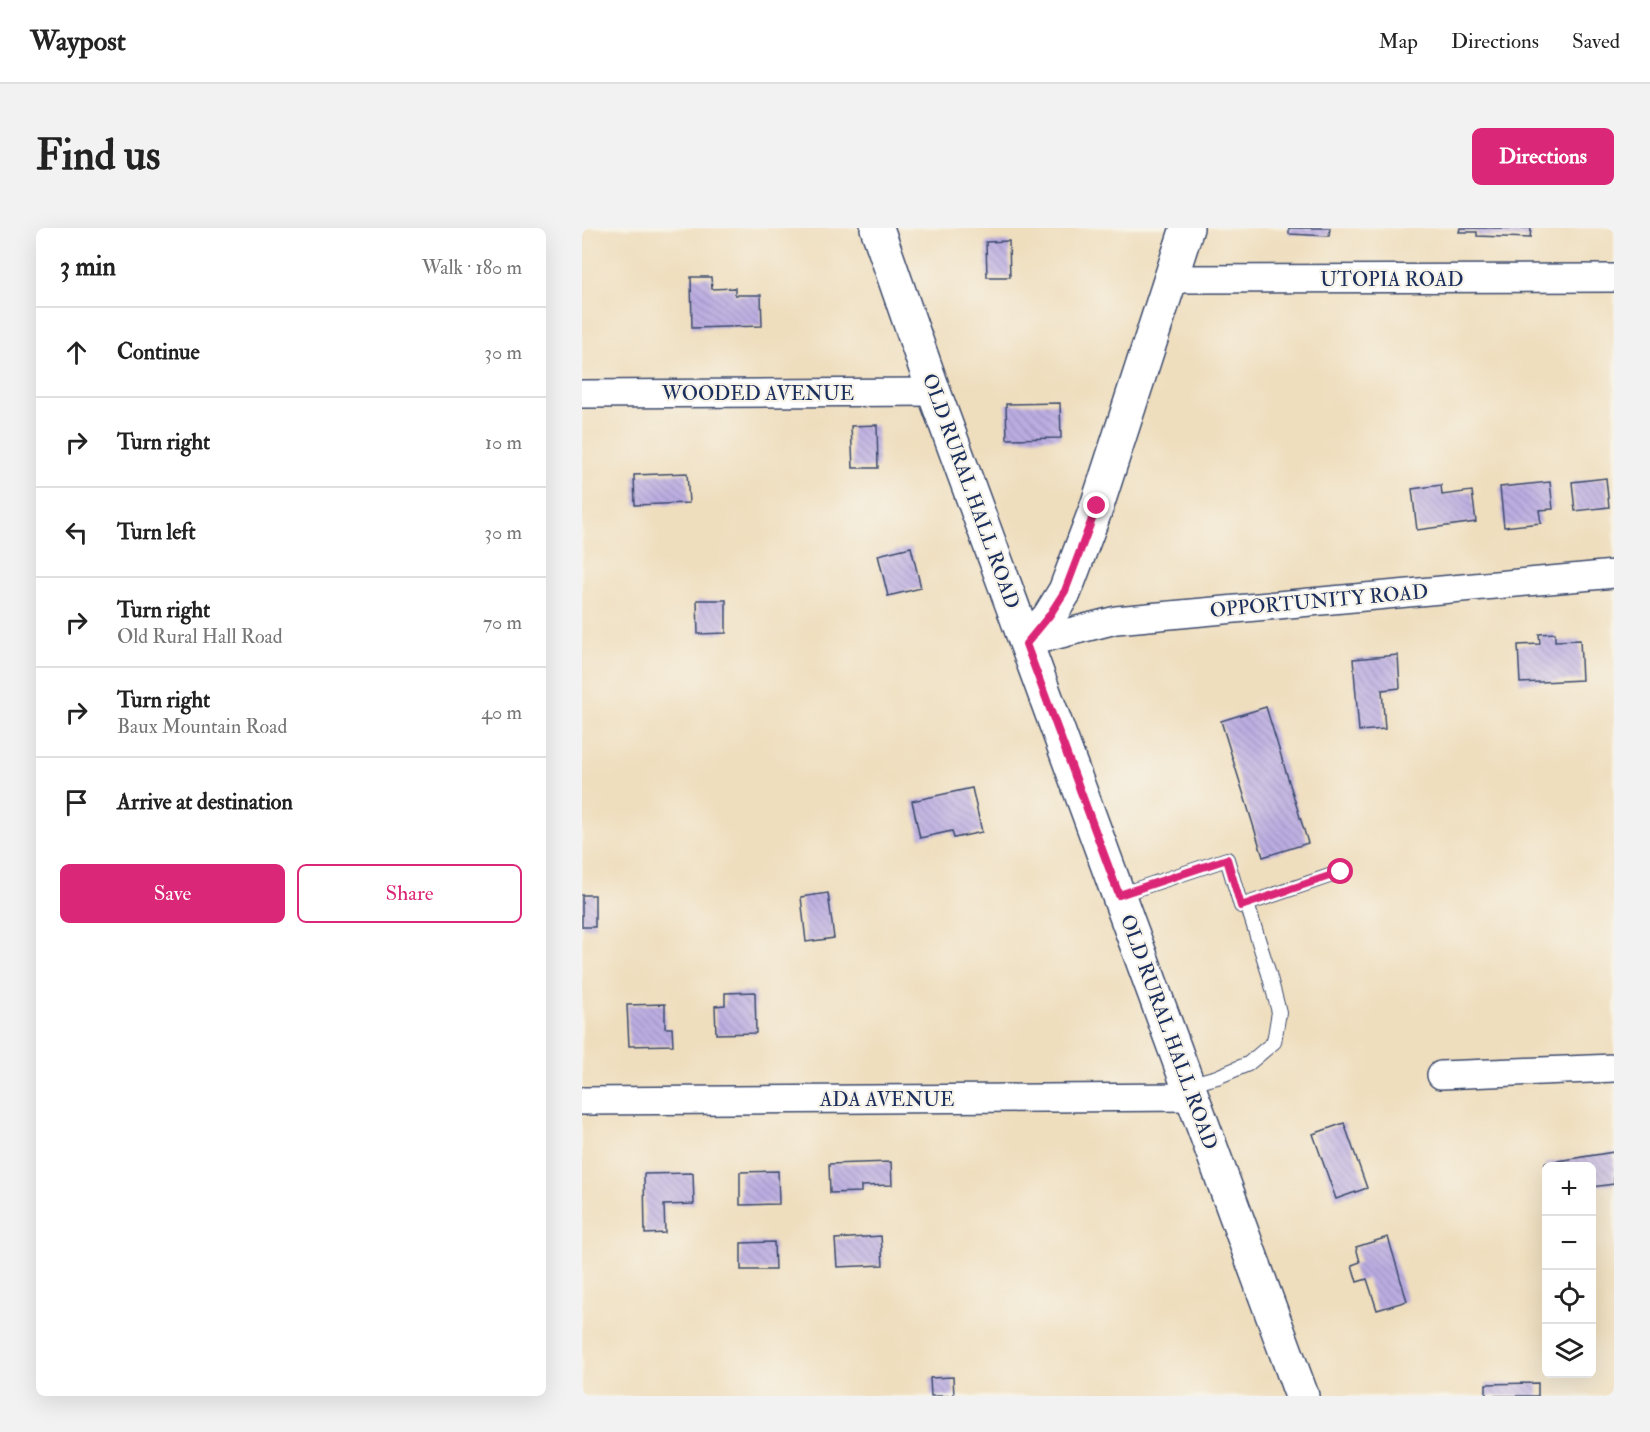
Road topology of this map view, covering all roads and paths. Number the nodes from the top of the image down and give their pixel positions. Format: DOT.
graph roads {
  1 [pos="877,228"];
  2 [pos="1187,228"];
  3 [pos="1614,278"];
  4 [pos="1170,279"];
  5 [pos="934,392"];
  6 [pos="582,394"];
  7 [pos="1614,574"];
  8 [pos="1026,644"];
  9 [pos="1341,872"];
  10 [pos="1119,895"];
  11 [pos="1247,904"];
  12 [pos="1614,1068"];
  13 [pos="1441,1075"];
  14 [pos="1190,1091"];
  15 [pos="582,1101"];
  16 [pos="1302,1396"];
  1 -- 5 [label="main road, OLD RURAL HALL ROAD"];
  2 -- 4 [label="main road"];
  3 -- 4 [label="street, UTOPIA ROAD"];
  4 -- 8 [label="main road"];
  5 -- 6 [label="street, WOODED AVENUE"];
  5 -- 8 [label="main road, OLD RURAL HALL ROAD"];
  7 -- 8 [label="street, OPPORTUNITY ROAD"];
  8 -- 10 [label="main road, OLD RURAL HALL ROAD"];
  9 -- 11 [label="lane"];
  10 -- 11 [label="lane"];
  10 -- 14 [label="main road, OLD RURAL HALL ROAD"];
  11 -- 14 [label="lane"];
  12 -- 13 [label="street"];
  14 -- 15 [label="street, ADA AVENUE"];
  14 -- 16 [label="main road, OLD RURAL HALL ROAD"];
}
